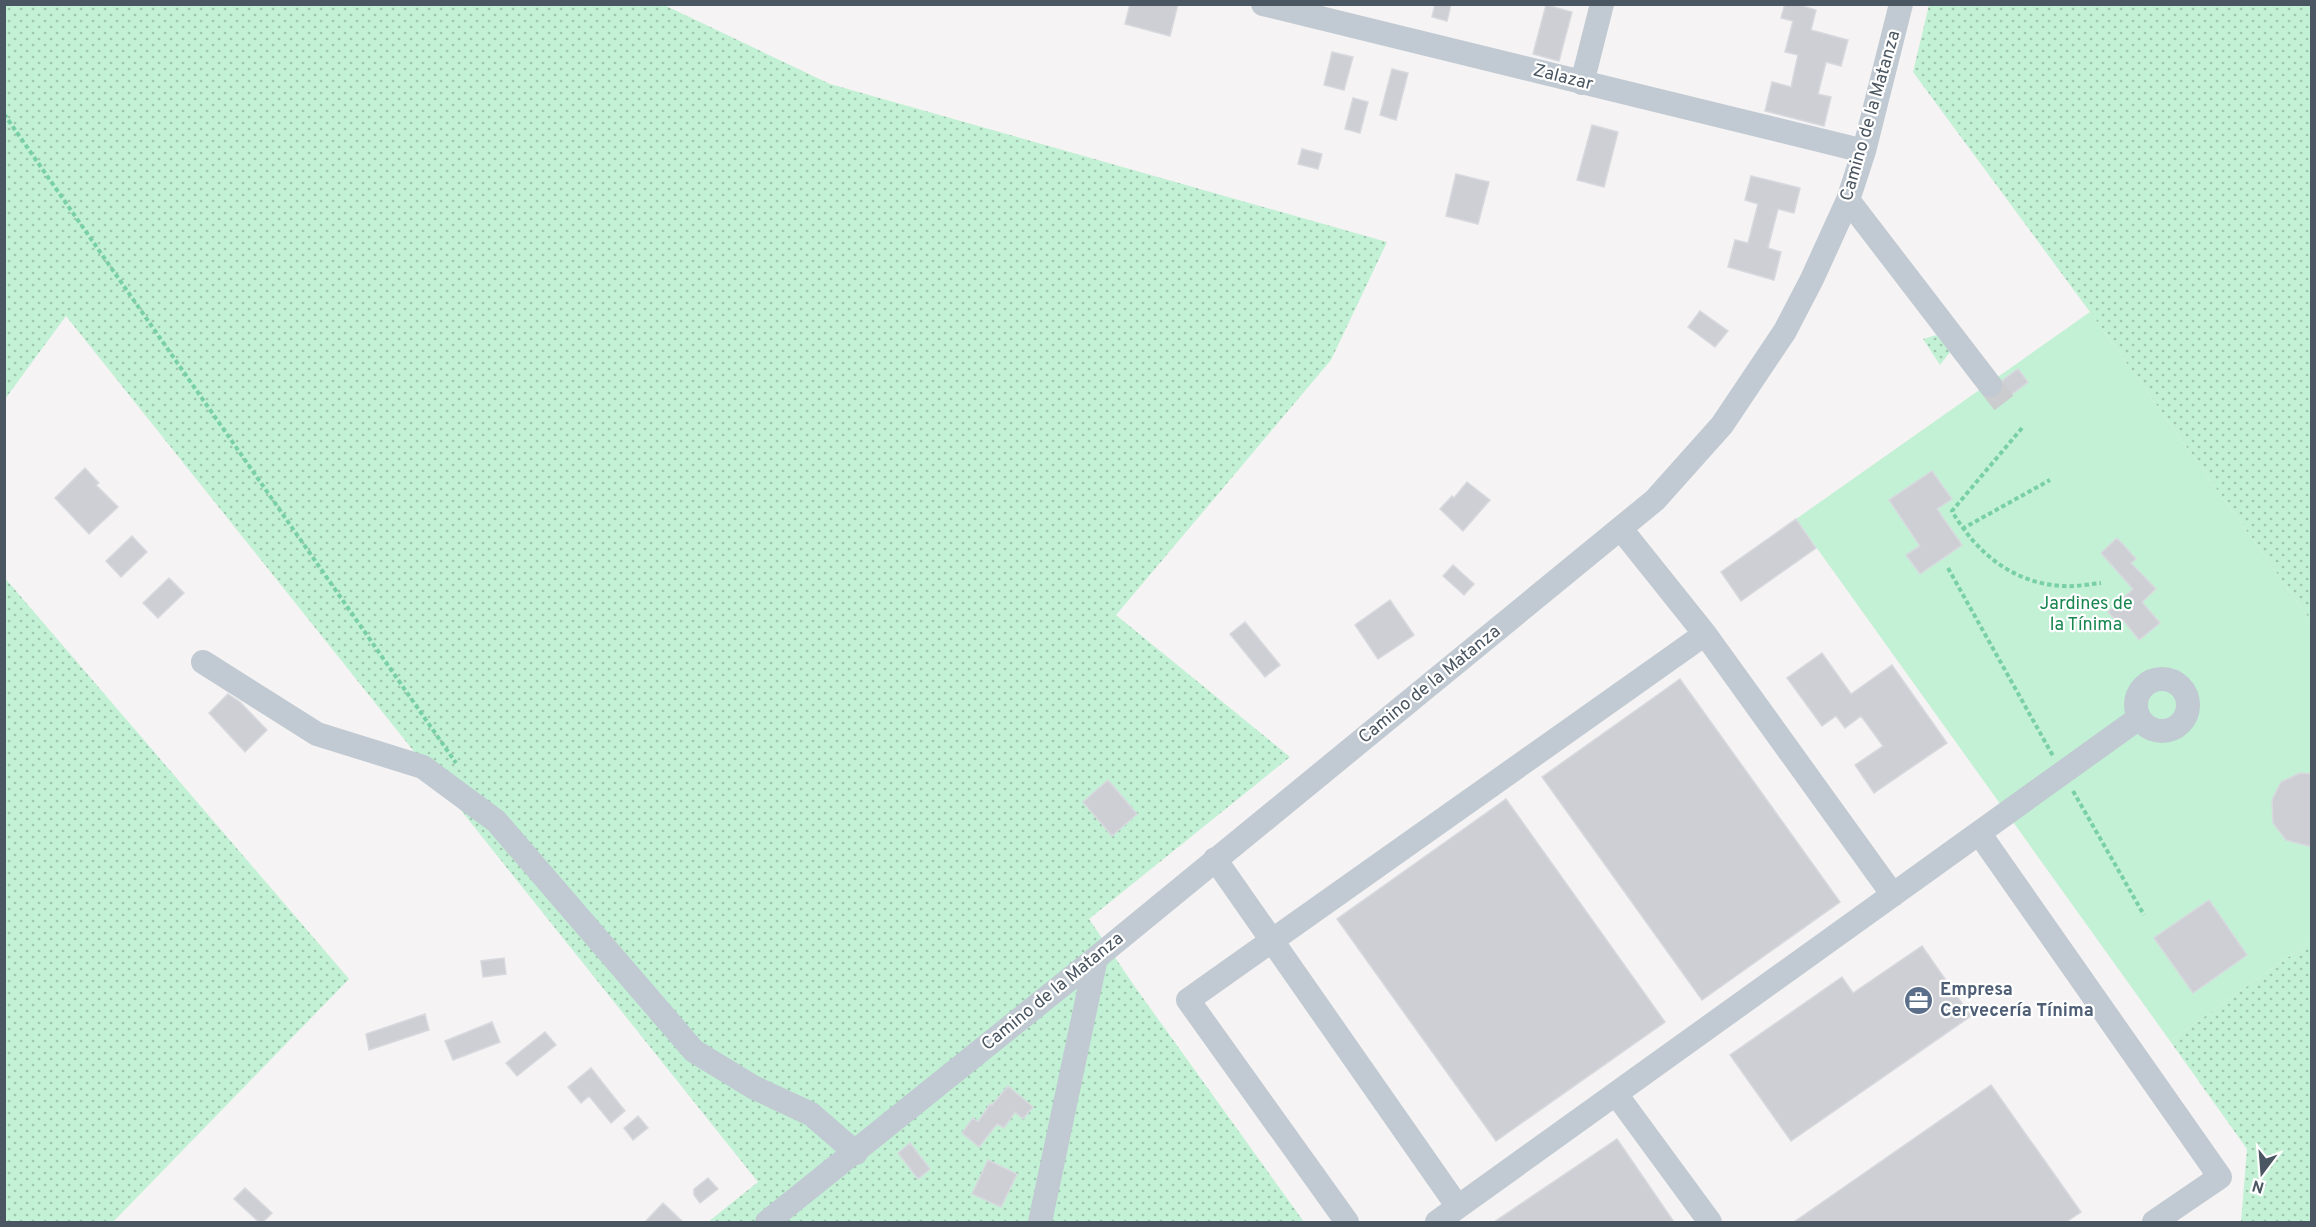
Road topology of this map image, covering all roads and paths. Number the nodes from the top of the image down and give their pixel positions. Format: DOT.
graph roads {
  1 [pos="1263,4"];
  2 [pos="1602,4"];
  3 [pos="1901,4"];
  4 [pos="1321,11"];
  5 [pos="1582,82"];
  6 [pos="4,114"];
  7 [pos="1863,152"];
  8 [pos="1848,200"];
  9 [pos="1990,385"];
  10 [pos="2022,428"];
  11 [pos="2050,480"];
  12 [pos="1621,529"];
  13 [pos="1962,529"];
  14 [pos="1948,568"];
  15 [pos="2102,583"];
  16 [pos="1705,634"];
  17 [pos="203,662"];
  18 [pos="2139,718"];
  19 [pos="462,772"];
  20 [pos="2063,773"];
  21 [pos="1979,833"];
  22 [pos="1215,859"];
  23 [pos="1893,895"];
  24 [pos="2144,915"];
  25 [pos="1273,939"];
  26 [pos="1096,958"];
  27 [pos="1616,1094"];
  28 [pos="856,1153"];
  29 [pos="1458,1207"];
  30 [pos="767,1222"];
  31 [pos="1040,1222"];
  32 [pos="1347,1222"];
  33 [pos="1437,1222"];
  34 [pos="1710,1222"];
  35 [pos="2154,1222"];
  1 -- 4 [label="street, Zalazar"];
  2 -- 5 [label="street"];
  3 -- 7 [label="street, Camino de la Matanza"];
  4 -- 5 [label="street, Zalazar"];
  5 -- 7 [label="street, Zalazar"];
  6 -- 19 [label="path"];
  7 -- 8 [label="street, Camino de la Matanza"];
  8 -- 9 [label="street"];
  8 -- 12 [label="street, Camino de la Matanza"];
  10 -- 13 [label="path"];
  11 -- 13 [label="path"];
  12 -- 16 [label="street"];
  12 -- 22 [label="street, Camino de la Matanza"];
  13 -- 15 [label="path"];
  14 -- 20 [label="path"];
  16 -- 23 [label="street"];
  16 -- 25 [label="street"];
  17 -- 28 [label="street"];
  18 -- 20 [label="street"];
  20 -- 21 [label="street"];
  20 -- 24 [label="path"];
  21 -- 23 [label="street"];
  21 -- 35 [label="street"];
  22 -- 25 [label="street"];
  22 -- 26 [label="street, Camino de la Matanza"];
  23 -- 27 [label="street"];
  25 -- 29 [label="street"];
  25 -- 32 [label="street"];
  26 -- 28 [label="street, Camino de la Matanza"];
  26 -- 31 [label="street"];
  27 -- 29 [label="street"];
  27 -- 34 [label="street"];
  28 -- 30 [label="street, Camino de la Matanza"];
  29 -- 33 [label="street"];
}
